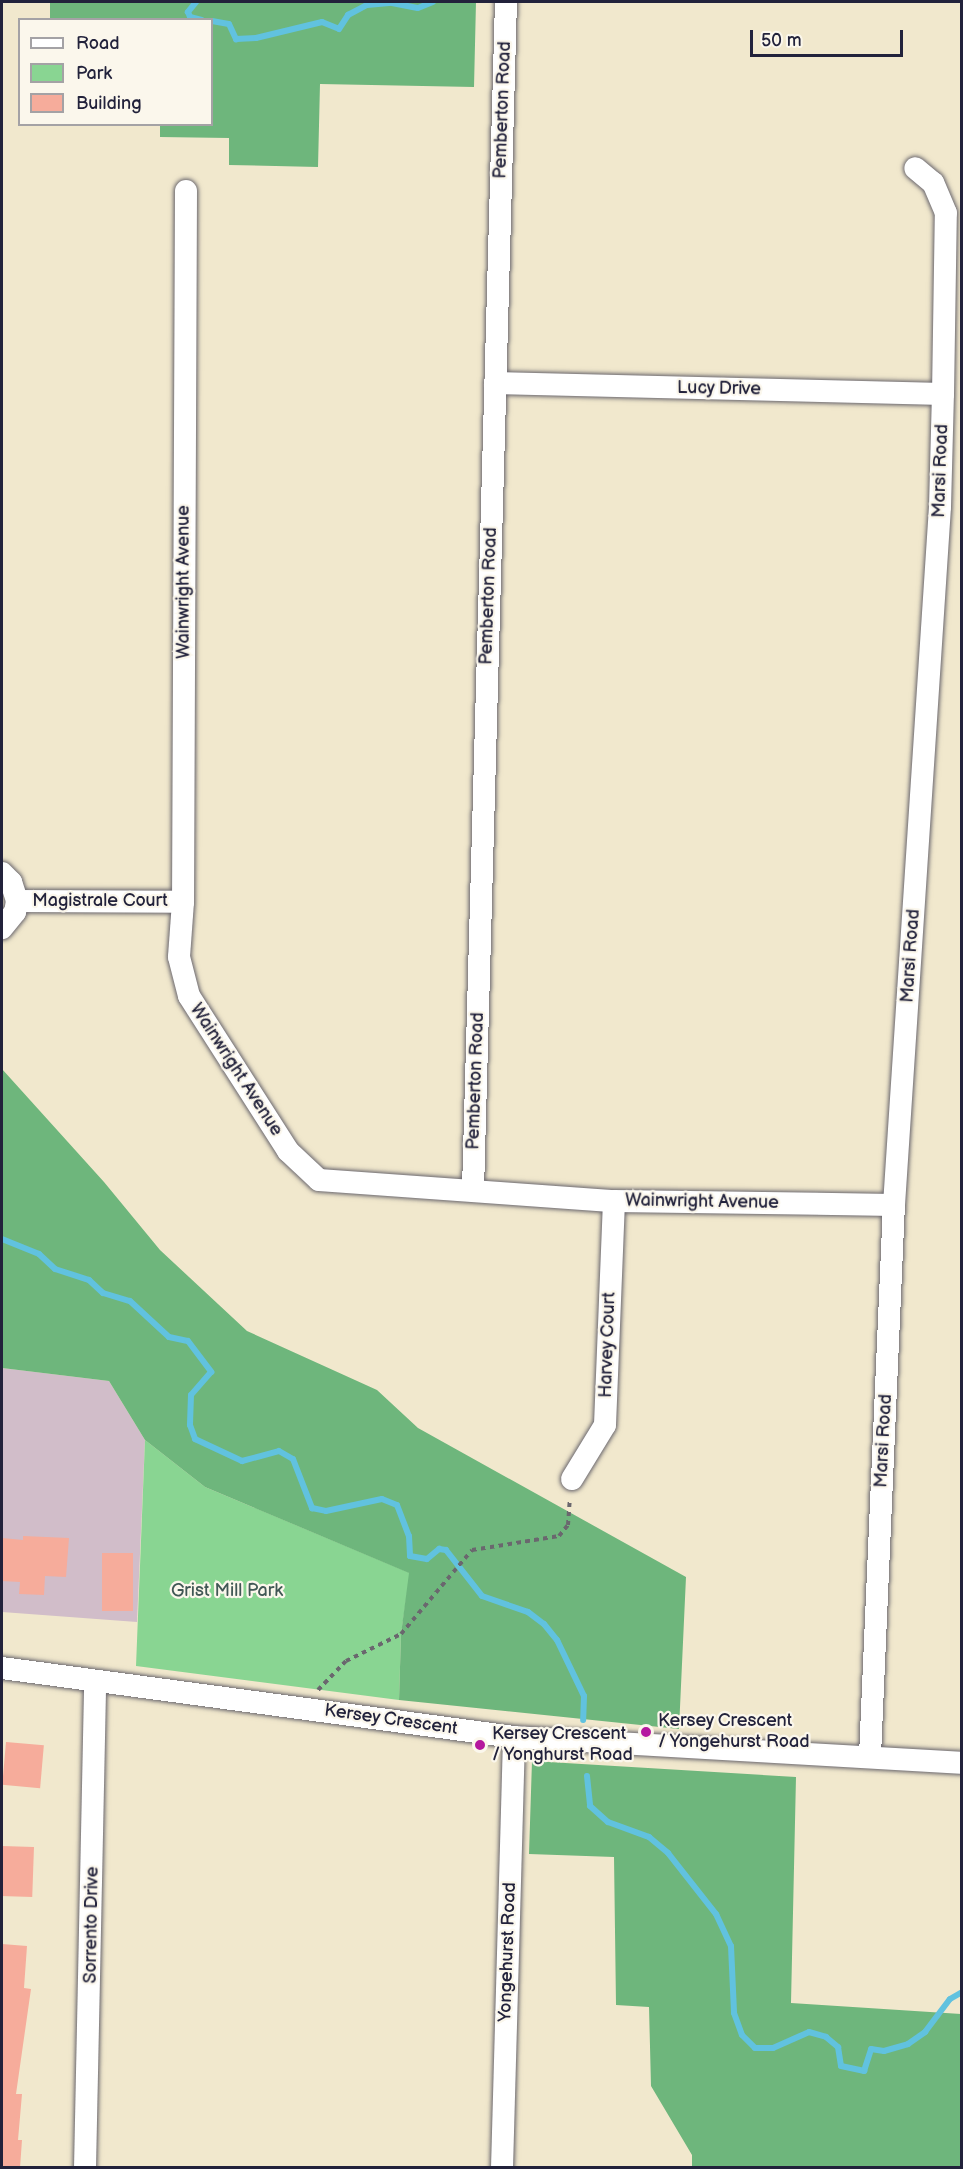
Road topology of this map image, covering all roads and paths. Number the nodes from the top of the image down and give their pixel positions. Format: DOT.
graph roads {
  1 [pos="506,2"];
  2 [pos="915,168"];
  3 [pos="186,191"];
  4 [pos="495,383"];
  5 [pos="943,394"];
  6 [pos="2,873"];
  7 [pos="17,901"];
  8 [pos="183,902"];
  9 [pos="2,928"];
  10 [pos="473,1190"];
  11 [pos="614,1201"];
  12 [pos="894,1205"];
  13 [pos="572,1479"];
  14 [pos="2,1668"];
  15 [pos="95,1682"];
  16 [pos="317,1691"];
  17 [pos="514,1737"];
  18 [pos="870,1756"];
  19 [pos="962,1763"];
  20 [pos="85,2168"];
  21 [pos="502,2168"];
  1 -- 4 [label="street, Pemberton Road"];
  2 -- 5 [label="street, Marsi Road"];
  3 -- 8 [label="street, Wainwright Avenue"];
  4 -- 5 [label="street, Lucy Drive"];
  4 -- 10 [label="street, Pemberton Road"];
  5 -- 12 [label="street, Marsi Road"];
  6 -- 7 [label="street, Magistrale Court"];
  7 -- 8 [label="street, Magistrale Court"];
  7 -- 9 [label="street, Magistrale Court"];
  8 -- 10 [label="street, Wainwright Avenue"];
  10 -- 11 [label="street, Wainwright Avenue"];
  11 -- 12 [label="street, Wainwright Avenue"];
  11 -- 13 [label="street, Harvey Court"];
  12 -- 18 [label="street, Marsi Road"];
  13 -- 16 [label="path"];
  14 -- 15 [label="street, Kersey Crescent"];
  15 -- 17 [label="street, Kersey Crescent"];
  15 -- 20 [label="street, Sorrento Drive"];
  17 -- 18 [label="street, Kersey Crescent"];
  17 -- 21 [label="street, Yongehurst Road"];
  18 -- 19 [label="street, Kersey Crescent"];
}
